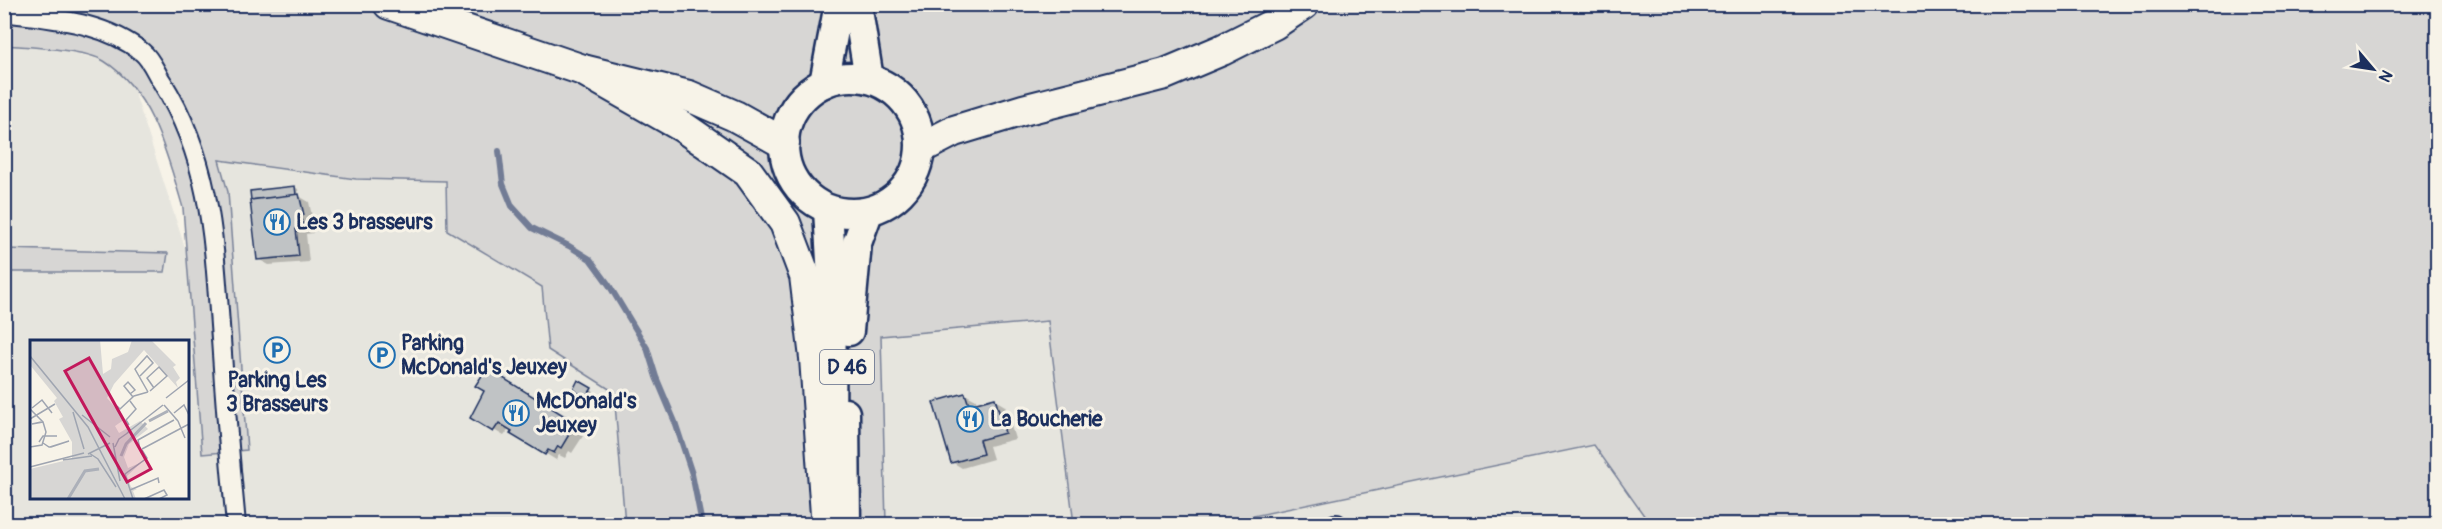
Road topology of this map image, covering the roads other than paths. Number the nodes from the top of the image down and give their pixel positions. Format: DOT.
graph roads {
  1 [pos="389,4"];
  2 [pos="839,4"];
  3 [pos="857,4"];
  4 [pos="1304,4"];
  5 [pos="4,12"];
  6 [pos="583,70"];
  7 [pos="869,79"];
  8 [pos="824,83"];
  9 [pos="784,142"];
  10 [pos="921,148"];
  11 [pos="828,210"];
  12 [pos="868,213"];
  13 [pos="833,521"];
  14 [pos="236,525"];
  1 -- 6 [label="highway"];
  2 -- 8 [label="main road"];
  3 -- 7 [label="main road"];
  4 -- 10 [label="highway"];
  5 -- 14 [label="street"];
  6 -- 9 [label="highway"];
  6 -- 13 [label="highway"];
  7 -- 8 [label="main road"];
  7 -- 10 [label="main road"];
  8 -- 9 [label="main road"];
  9 -- 11 [label="main road"];
  10 -- 12 [label="main road"];
  11 -- 12 [label="main road"];
  11 -- 13 [label="main road, D 46"];
  12 -- 13 [label="main road, D 46"];
}
